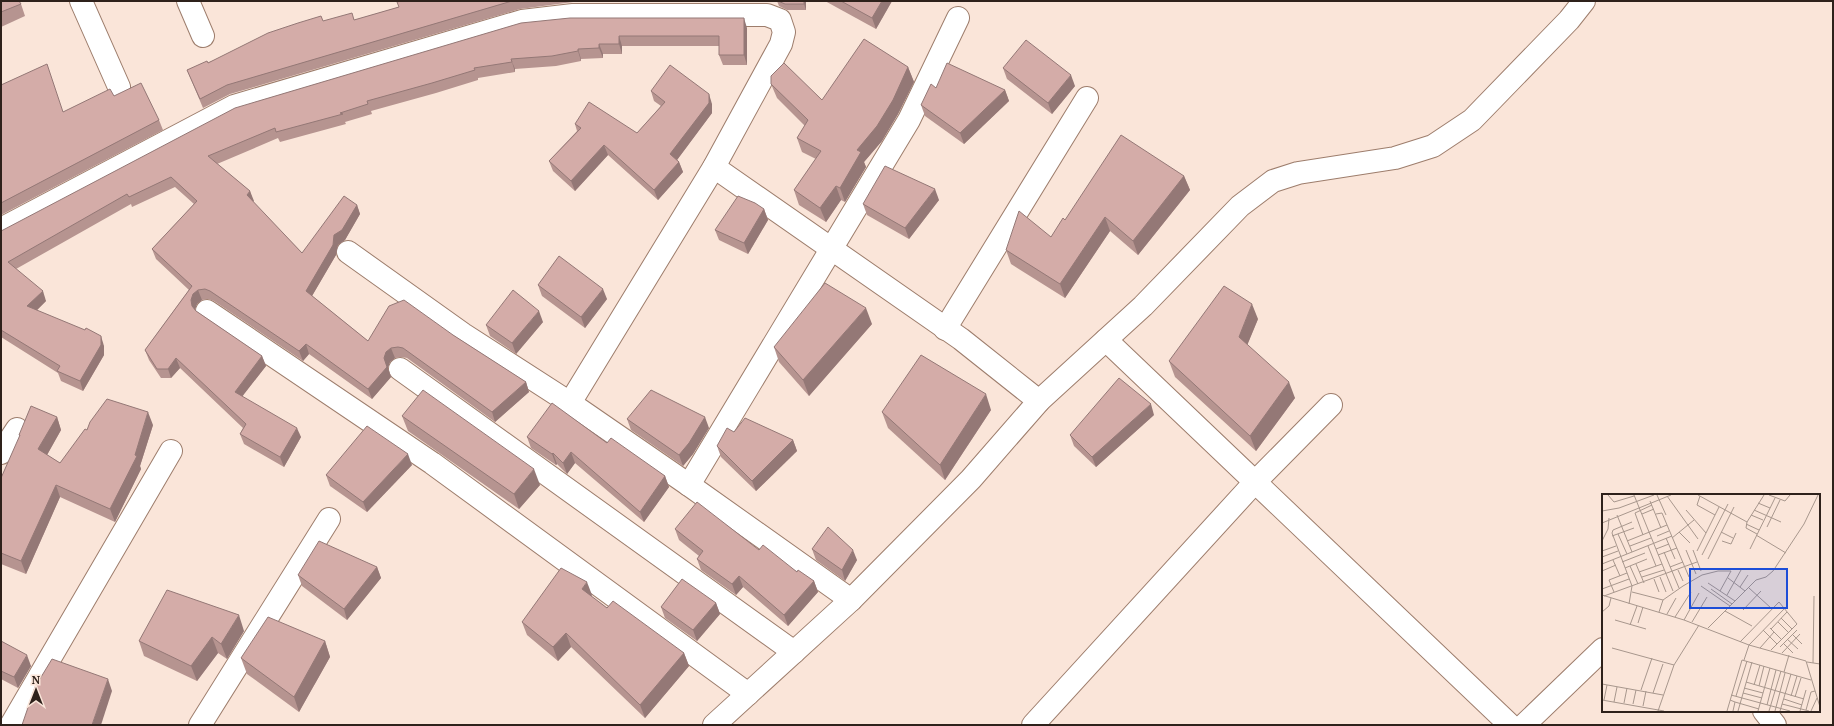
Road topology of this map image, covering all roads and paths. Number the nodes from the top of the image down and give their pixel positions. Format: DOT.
graph roads {
  1 [pos="81,1"];
  2 [pos="188,1"];
  3 [pos="1584,1"];
  4 [pos="958,18"];
  5 [pos="202,36"];
  6 [pos="119,87"];
  7 [pos="1087,98"];
  8 [pos="714,167"];
  9 [pos="1,230"];
  10 [pos="831,250"];
  11 [pos="348,252"];
  12 [pos="207,311"];
  13 [pos="945,328"];
  14 [pos="1106,340"];
  15 [pos="400,369"];
  16 [pos="1039,401"];
  17 [pos="570,403"];
  18 [pos="1331,405"];
  19 [pos="17,429"];
  20 [pos="171,451"];
  21 [pos="1,453"];
  22 [pos="1255,482"];
  23 [pos="689,485"];
  24 [pos="329,519"];
  25 [pos="851,600"];
  26 [pos="1602,650"];
  27 [pos="794,652"];
  28 [pos="748,694"];
  29 [pos="1765,712"];
  30 [pos="11,725"];
  31 [pos="200,725"];
  32 [pos="714,725"];
  33 [pos="1033,725"];
  34 [pos="1510,725"];
  35 [pos="1524,725"];
  36 [pos="1775,725"];
  1 -- 6 [label="street"];
  2 -- 5 [label="street"];
  3 -- 14 [label="street"];
  4 -- 10 [label="street"];
  7 -- 13 [label="street"];
  8 -- 9 [label="street"];
  8 -- 10 [label="street"];
  8 -- 17 [label="street"];
  10 -- 13 [label="street"];
  10 -- 23 [label="street"];
  11 -- 17 [label="street"];
  12 -- 28 [label="street"];
  13 -- 16 [label="street"];
  14 -- 16 [label="street"];
  14 -- 22 [label="street"];
  15 -- 27 [label="street"];
  16 -- 25 [label="street"];
  17 -- 23 [label="street"];
  18 -- 22 [label="street"];
  19 -- 21 [label="street"];
  20 -- 30 [label="street"];
  22 -- 33 [label="street"];
  22 -- 34 [label="street"];
  23 -- 25 [label="street"];
  24 -- 31 [label="street"];
  25 -- 27 [label="street"];
  26 -- 35 [label="street"];
  27 -- 28 [label="street"];
  28 -- 32 [label="street"];
  29 -- 36 [label="street"];
}
